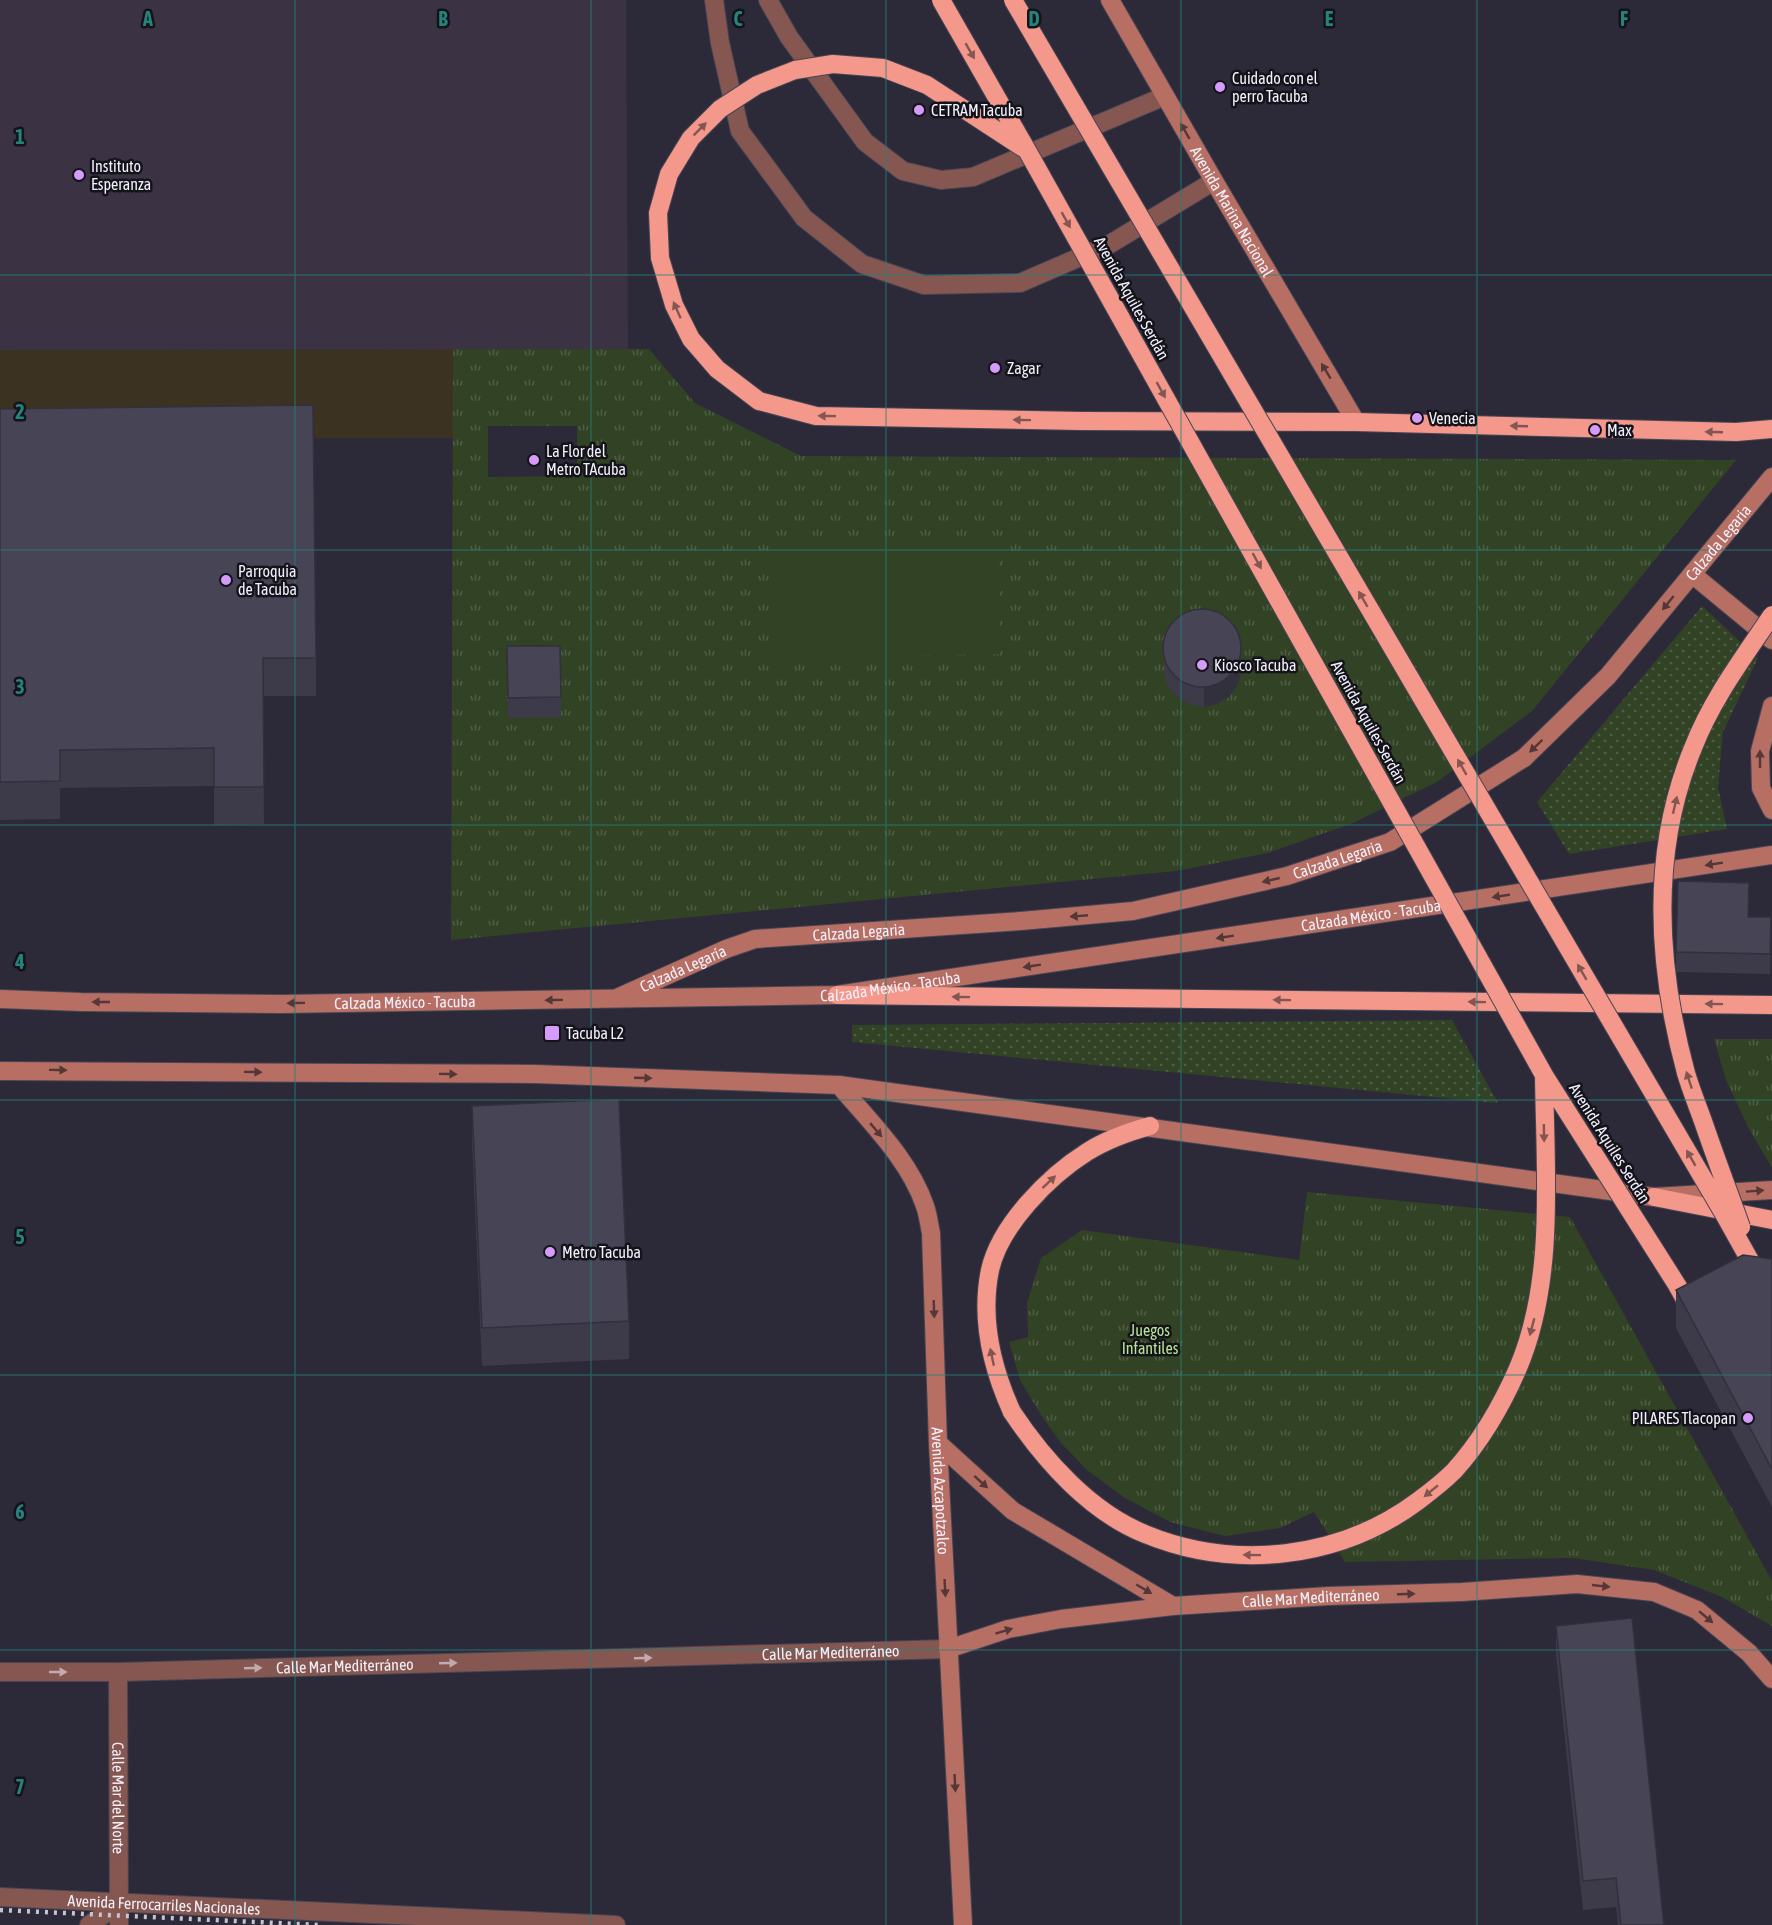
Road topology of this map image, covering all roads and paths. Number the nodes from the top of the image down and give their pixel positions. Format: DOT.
graph roads {
  1 [pos="714,0"];
  2 [pos="768,0"];
  3 [pos="941,0"];
  4 [pos="1013,0"];
  5 [pos="1110,0"];
  6 [pos="1165,96"];
  7 [pos="1028,152"];
  8 [pos="1214,182"];
  9 [pos="1356,422"];
  10 [pos="1772,429"];
  11 [pos="1772,477"];
  12 [pos="1692,574"];
  13 [pos="1772,615"];
  14 [pos="1772,640"];
  15 [pos="1772,706"];
  16 [pos="1772,810"];
  17 [pos="1772,855"];
  18 [pos="756,939"];
  19 [pos="837,995"];
  20 [pos="0,999"];
  21 [pos="612,1000"];
  22 [pos="1772,1005"];
  23 [pos="0,1071"];
  24 [pos="1544,1075"];
  25 [pos="839,1085"];
  26 [pos="1150,1126"];
  27 [pos="1772,1190"];
  28 [pos="1654,1197"];
  29 [pos="1772,1220"];
  30 [pos="1757,1274"];
  31 [pos="1772,1300"];
  32 [pos="1700,1326"];
  33 [pos="938,1443"];
  34 [pos="1173,1606"];
  35 [pos="948,1649"];
  36 [pos="0,1672"];
  37 [pos="118,1672"];
  38 [pos="1772,1679"];
  39 [pos="0,1897"];
  40 [pos="119,1904"];
  41 [pos="89,1925"];
  42 [pos="119,1925"];
  43 [pos="616,1925"];
  44 [pos="963,1925"];
  1 -- 8 [label="street"];
  2 -- 6 [label="street"];
  3 -- 7 [label="highway, Avenida Aquiles Serdán, one-way, bridge"];
  30 -- 4 [label="highway, one-way, bridge"];
  5 -- 6 [label="main road, Avenida Marina Nacional"];
  8 -- 6 [label="main road, Avenida Marina Nacional, one-way"];
  9 -- 7 [label="highway, one-way, bridge"];
  7 -- 24 [label="highway, Avenida Aquiles Serdán, one-way, bridge"];
  9 -- 8 [label="main road, Avenida Marina Nacional, one-way"];
  10 -- 9 [label="highway, one-way"];
  11 -- 12 [label="main road, Calzada Legaria"];
  12 -- 14 [label="main road"];
  12 -- 18 [label="main road, Calzada Legaria, one-way"];
  30 -- 13 [label="highway, one-way, bridge"];
  16 -- 15 [label="main road, one-way"];
  17 -- 19 [label="main road, Calzada México - Tacuba, one-way"];
  18 -- 21 [label="main road, Calzada Legaría"];
  19 -- 21 [label="main road, Calzada México - Tacuba"];
  22 -- 19 [label="highway, one-way"];
  21 -- 20 [label="main road, Calzada México - Tacuba, one-way"];
  23 -- 25 [label="main road, one-way"];
  24 -- 26 [label="highway, one-way, bridge"];
  24 -- 32 [label="highway, Avenida Aquiles Serdán, bridge"];
  25 -- 26 [label="main road"];
  25 -- 33 [label="main road, Avenida Azcapotzalco, one-way"];
  26 -- 28 [label="main road"];
  28 -- 27 [label="main road, one-way"];
  28 -- 29 [label="highway"];
  30 -- 31 [label="highway, bridge"];
  33 -- 34 [label="main road, one-way"];
  33 -- 35 [label="main road, Avenida Azcapotzalco, one-way"];
  35 -- 34 [label="main road, Calle Mar Mediterráneo, one-way"];
  34 -- 38 [label="main road, Calle Mar Mediterráneo, one-way"];
  37 -- 35 [label="street, Calle Mar Mediterráneo, one-way"];
  35 -- 44 [label="main road, Avenida Azcapotzalco, one-way"];
  36 -- 37 [label="street, Calle Mar Mediterráneo, one-way"];
  37 -- 40 [label="street, Calle Mar del Norte"];
  39 -- 40 [label="street, Avenida Ferrocarriles Nacionales"];
  40 -- 41 [label="street"];
  40 -- 42 [label="street, Calle Mar del Norte"];
  40 -- 43 [label="street, Avenida Ferrocarriles Nacionales"];
}
